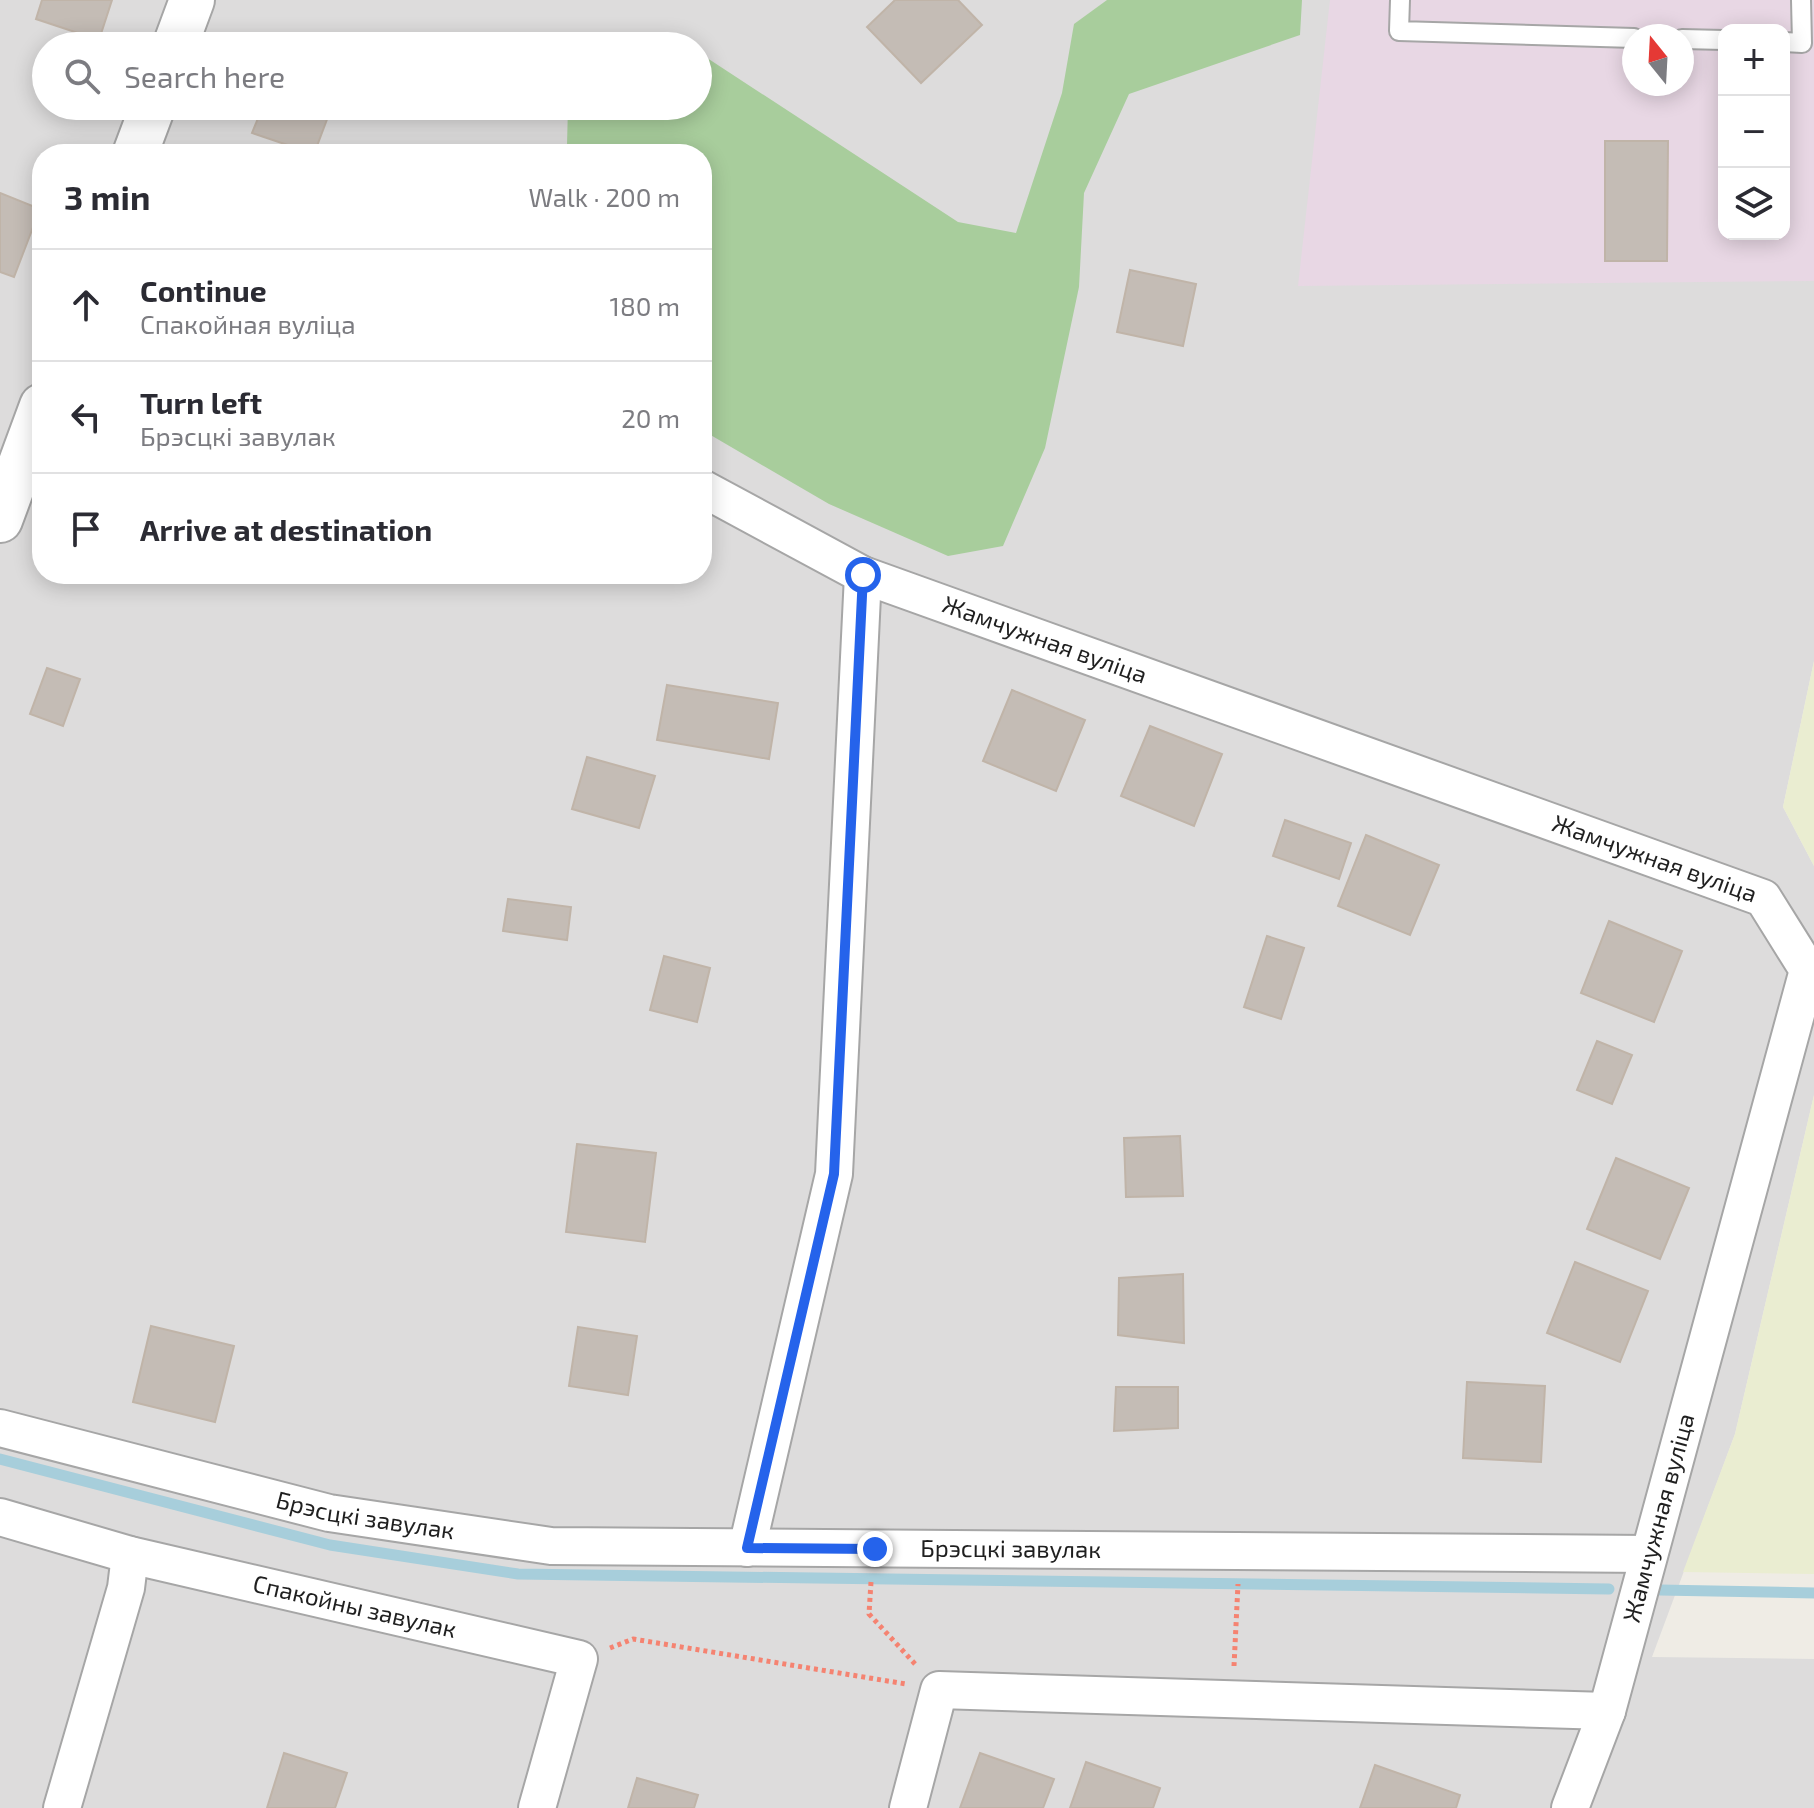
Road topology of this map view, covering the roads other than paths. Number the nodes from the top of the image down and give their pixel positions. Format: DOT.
graph roads {
  1 [pos="192,0"];
  2 [pos="1400,0"];
  3 [pos="1801,0"];
  4 [pos="180,32"];
  5 [pos="1622,38"];
  6 [pos="1694,39"];
  7 [pos="1718,40"];
  8 [pos="1790,42"];
  9 [pos="148,120"];
  10 [pos="139,144"];
  11 [pos="32,433"];
  12 [pos="712,493"];
  13 [pos="0,520"];
  14 [pos="863,575"];
  15 [pos="0,1428"];
  16 [pos="0,1517"];
  17 [pos="747,1548"];
  18 [pos="1649,1554"];
  19 [pos="130,1555"];
  20 [pos="1607,1711"];
  21 [pos="62,1808"];
  22 [pos="537,1808"];
  23 [pos="908,1808"];
  24 [pos="1570,1808"];
  1 -- 4 [label="street"];
  2 -- 5 [label="lane"];
  3 -- 8 [label="lane"];
  6 -- 7 [label="lane"];
  9 -- 10 [label="street"];
  11 -- 13 [label="street"];
  12 -- 14 [label="street, Жамчужная вуліца"];
  14 -- 17 [label="street"];
  14 -- 18 [label="street, Жамчужная вуліца"];
  15 -- 17 [label="street, Брэсцкі завулак"];
  16 -- 19 [label="street, Спакойны завулак"];
  17 -- 18 [label="street, Брэсцкі завулак"];
  18 -- 20 [label="street, Жамчужная вуліца"];
  19 -- 21 [label="street"];
  19 -- 22 [label="street, Спакойны завулак"];
  20 -- 23 [label="street"];
  20 -- 24 [label="street, Жамчужная вуліца"];
}
